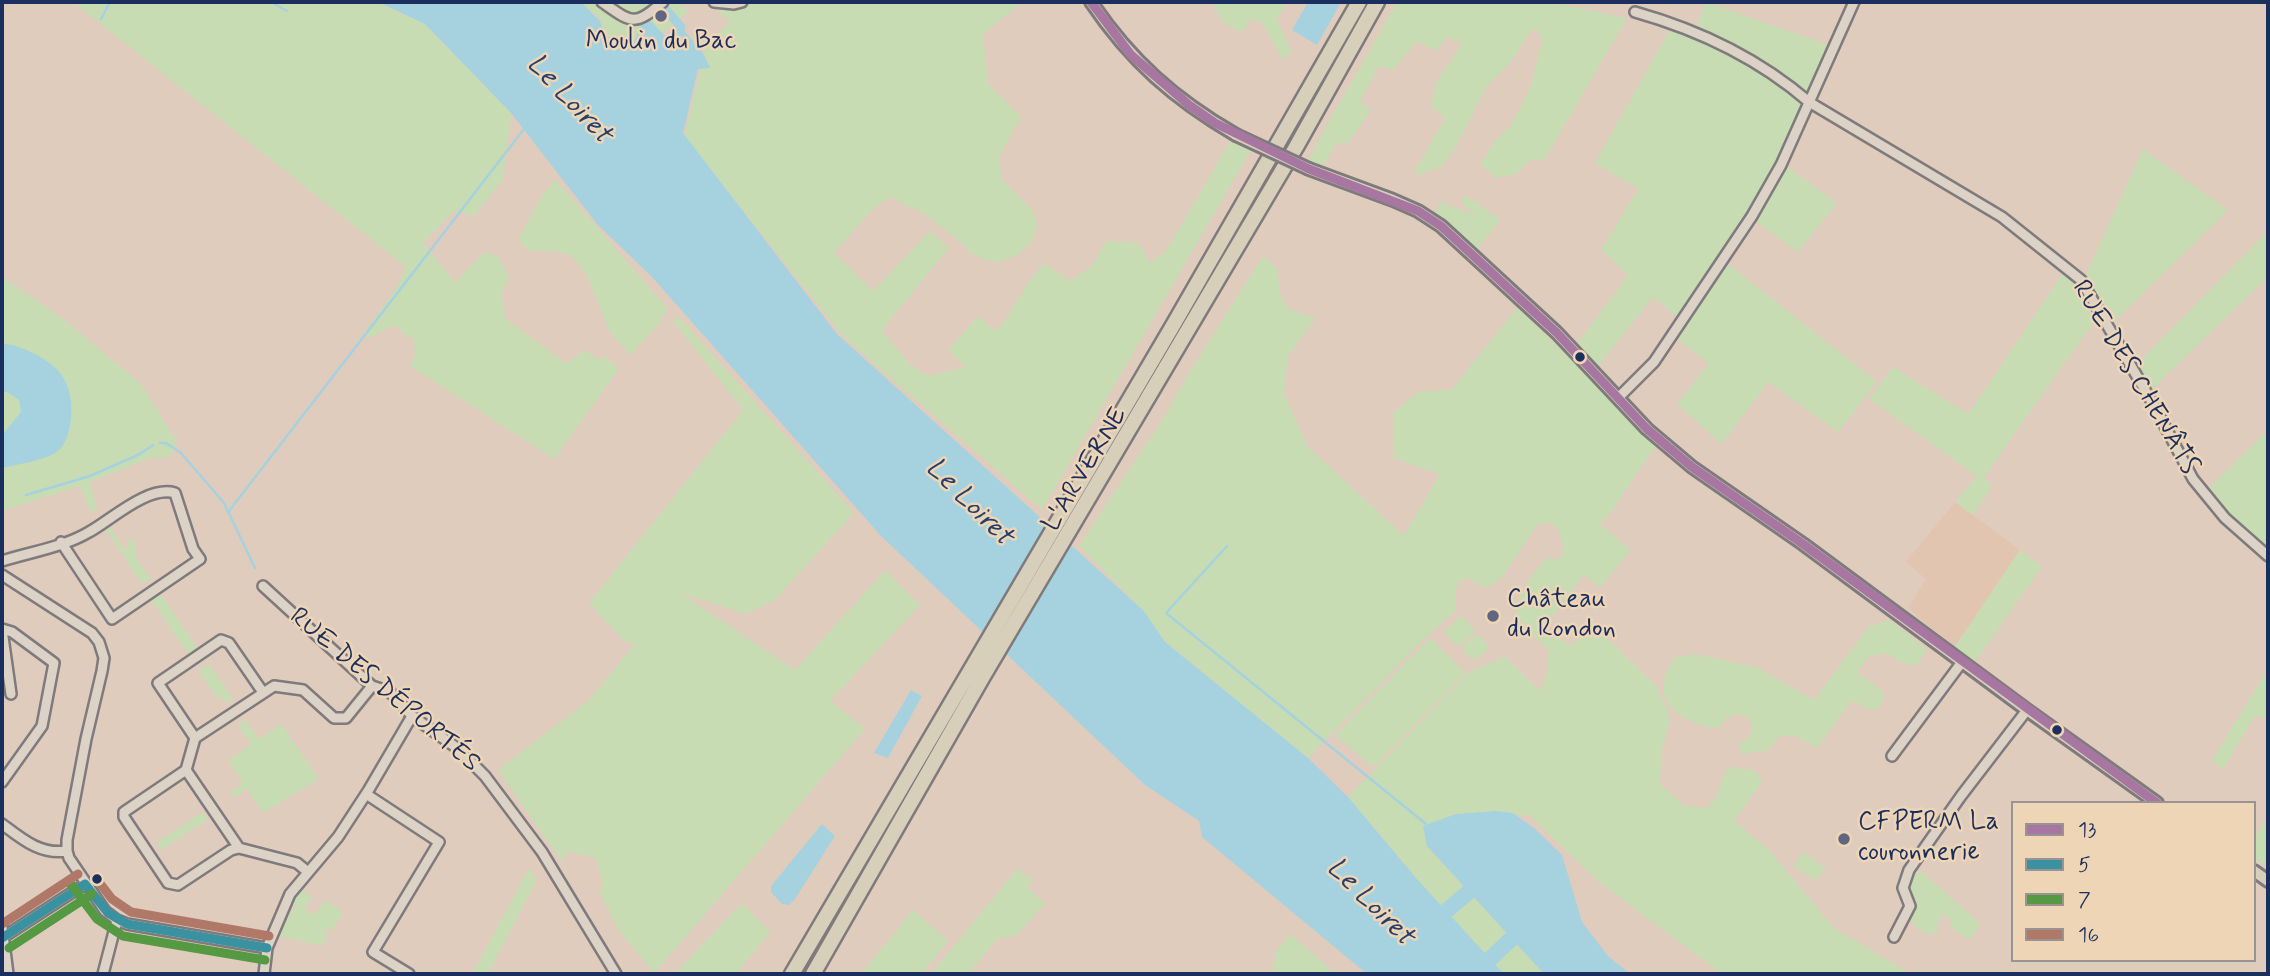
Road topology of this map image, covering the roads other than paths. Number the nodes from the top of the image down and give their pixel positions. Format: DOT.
graph roads {
  1 [pos="602,2"];
  2 [pos="663,2"];
  3 [pos="714,2"];
  4 [pos="742,2"];
  5 [pos="1091,2"];
  6 [pos="1359,2"];
  7 [pos="1377,2"];
  8 [pos="1854,2"];
  9 [pos="1635,12"];
  10 [pos="1809,102"];
  11 [pos="1618,398"];
  12 [pos="61,542"];
  13 [pos="2268,556"];
  14 [pos="2,561"];
  15 [pos="2,575"];
  16 [pos="262,586"];
  17 [pos="2,629"];
  18 [pos="1962,662"];
  19 [pos="372,687"];
  20 [pos="262,691"];
  21 [pos="11,694"];
  22 [pos="2027,710"];
  23 [pos="412,716"];
  24 [pos="195,738"];
  25 [pos="1892,756"];
  26 [pos="186,770"];
  27 [pos="2,782"];
  28 [pos="366,794"];
  29 [pos="2154,801"];
  30 [pos="2,824"];
  31 [pos="239,848"];
  32 [pos="67,851"];
  33 [pos="308,872"];
  34 [pos="85,884"];
  35 [pos="117,920"];
  36 [pos="2,934"];
  37 [pos="1894,937"];
  38 [pos="267,948"];
  39 [pos="8,974"];
  40 [pos="103,974"];
  41 [pos="264,974"];
  42 [pos="409,974"];
  43 [pos="616,974"];
  44 [pos="792,974"];
  45 [pos="813,974"];
  1 -- 2 [label="street"];
  3 -- 4 [label="street"];
  5 -- 11 [label="main road, bridge"];
  6 -- 44 [label="highway, L'ARVERNE"];
  7 -- 45 [label="highway, L'ARVERNE"];
  8 -- 10 [label="street"];
  9 -- 10 [label="street, RUE DES CHENÂTS"];
  10 -- 11 [label="street"];
  10 -- 13 [label="street, RUE DES CHENÂTS"];
  11 -- 18 [label="main road"];
  12 -- 12 [label="street"];
  12 -- 14 [label="street"];
  15 -- 32 [label="street"];
  16 -- 19 [label="street, RUE DES DÉPORTÉS"];
  17 -- 21 [label="street"];
  17 -- 27 [label="street"];
  18 -- 22 [label="main road"];
  18 -- 25 [label="street"];
  19 -- 20 [label="street"];
  19 -- 23 [label="street, RUE DES DÉPORTÉS"];
  20 -- 24 [label="street"];
  20 -- 24 [label="street"];
  22 -- 29 [label="main road"];
  22 -- 37 [label="street"];
  23 -- 28 [label="street"];
  23 -- 43 [label="street, RUE DES DÉPORTÉS"];
  24 -- 26 [label="street"];
  26 -- 31 [label="street"];
  26 -- 31 [label="street"];
  28 -- 33 [label="street"];
  28 -- 42 [label="street"];
  30 -- 32 [label="street"];
  31 -- 33 [label="street"];
  32 -- 34 [label="street"];
  33 -- 38 [label="street"];
  34 -- 35 [label="street"];
  34 -- 36 [label="street"];
  35 -- 38 [label="street"];
  35 -- 40 [label="street"];
  36 -- 39 [label="street"];
  38 -- 41 [label="street"];
}
